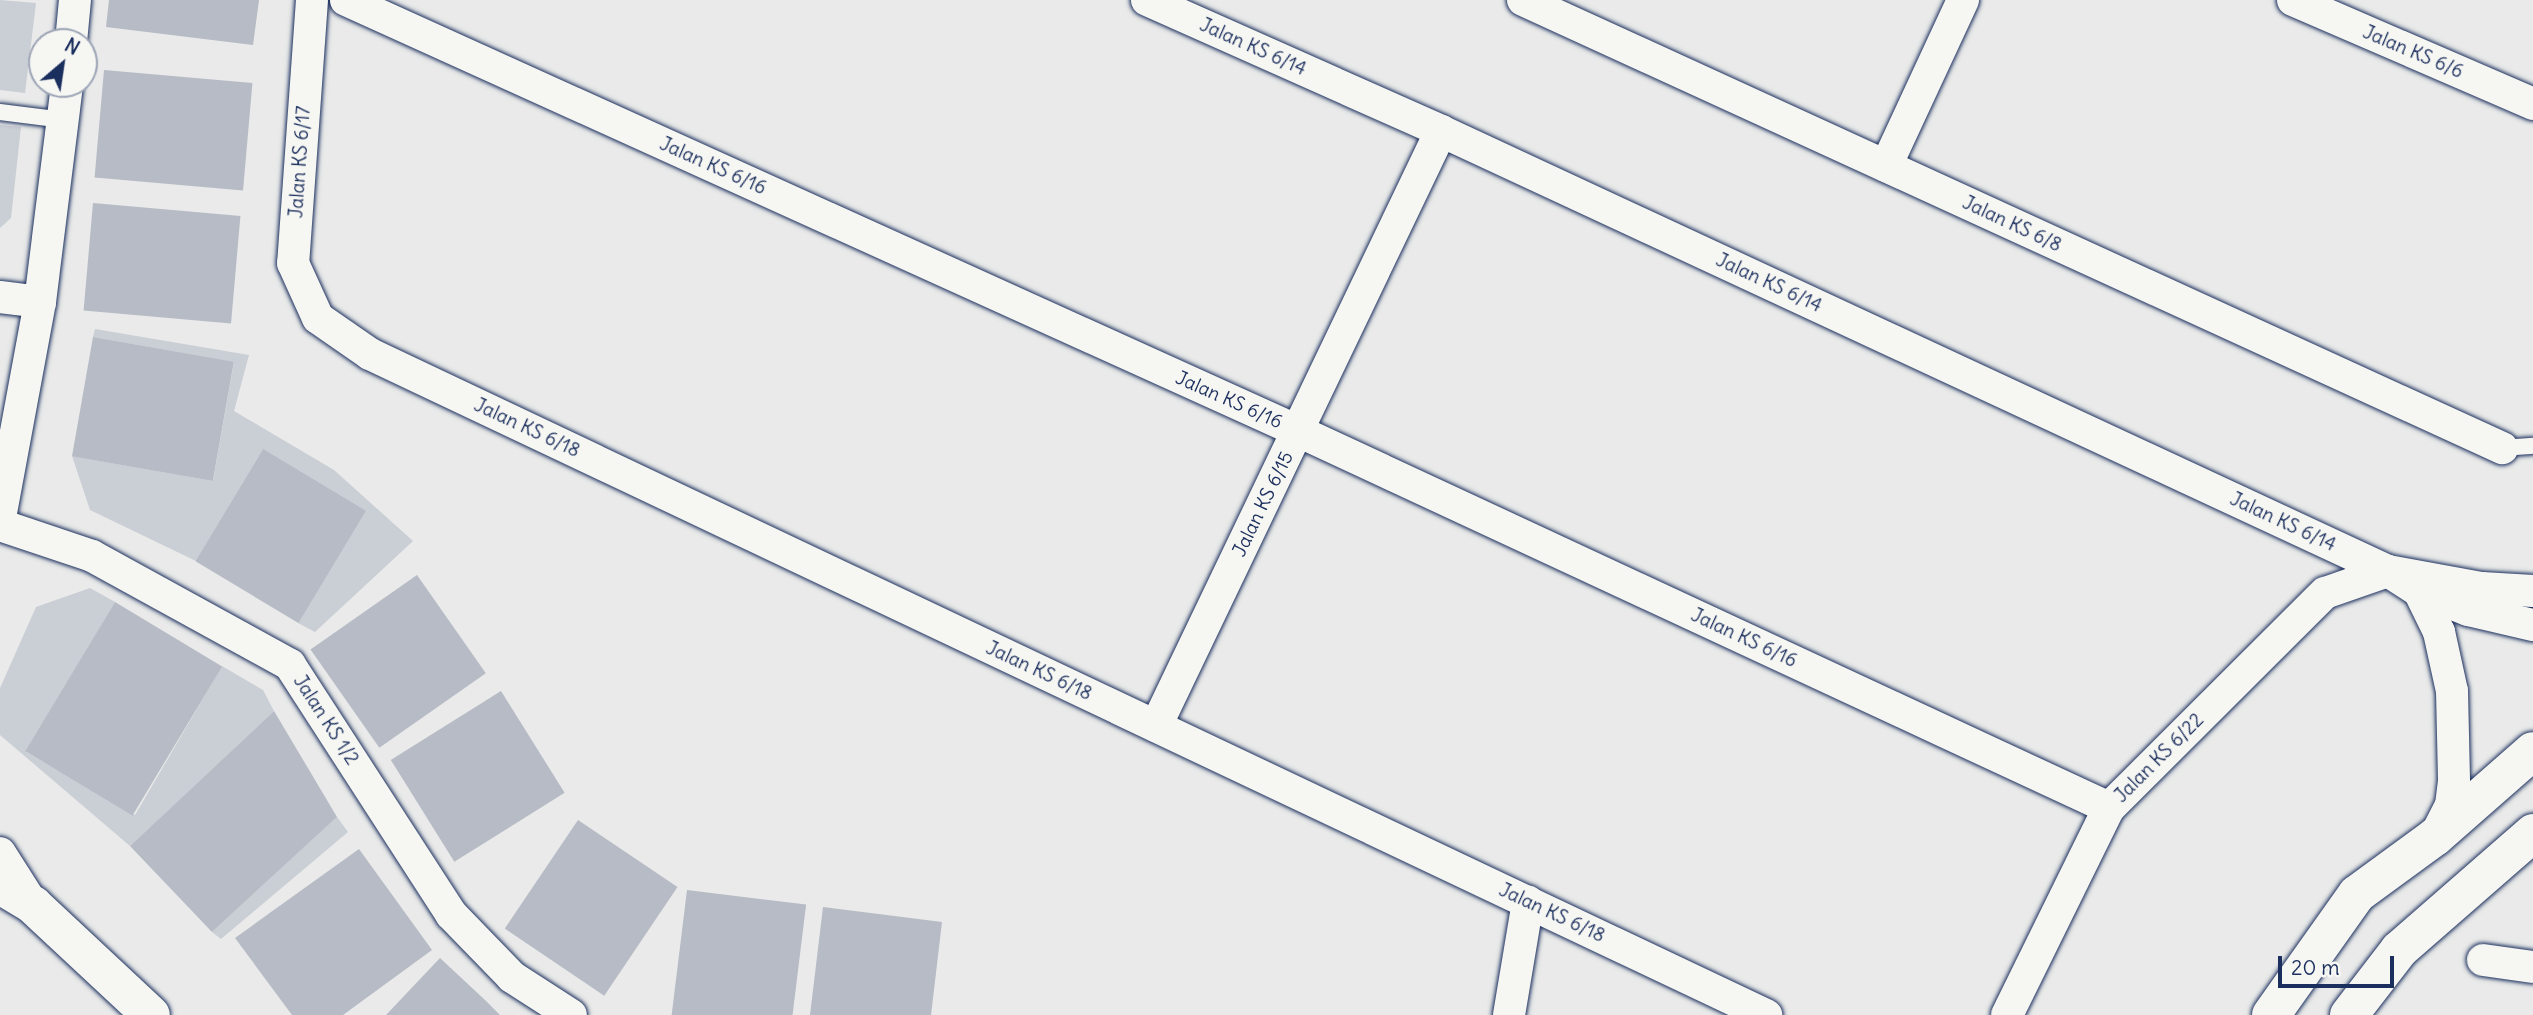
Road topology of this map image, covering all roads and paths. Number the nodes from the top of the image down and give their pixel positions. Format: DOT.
graph roads {
  1 [pos="75,0"];
  2 [pos="312,0"];
  3 [pos="346,0"];
  4 [pos="1147,0"];
  5 [pos="1523,0"];
  6 [pos="1963,0"];
  7 [pos="2293,0"];
  8 [pos="72,28"];
  9 [pos="66,98"];
  10 [pos="2533,104"];
  11 [pos="0,112"];
  12 [pos="64,120"];
  13 [pos="1441,131"];
  14 [pos="1886,166"];
  15 [pos="0,297"];
  16 [pos="40,302"];
  17 [pos="318,317"];
  18 [pos="1298,431"];
  19 [pos="2533,446"];
  20 [pos="2502,448"];
  21 [pos="0,518"];
  22 [pos="0,525"];
  23 [pos="2388,571"];
  24 [pos="2419,591"];
  25 [pos="2533,591"];
  26 [pos="2533,625"];
  27 [pos="1156,726"];
  28 [pos="2533,751"];
  29 [pos="2109,808"];
  30 [pos="2533,833"];
  31 [pos="2435,837"];
  32 [pos="0,853"];
  33 [pos="0,885"];
  34 [pos="1528,902"];
  35 [pos="33,905"];
  36 [pos="2483,960"];
  37 [pos="2533,967"];
  38 [pos="151,1015"];
  39 [pos="571,1015"];
  40 [pos="1509,1015"];
  41 [pos="1766,1015"];
  42 [pos="2007,1015"];
  43 [pos="2271,1015"];
  44 [pos="2349,1015"];
  1 -- 8 [label="street"];
  2 -- 17 [label="street, Jalan KS 6/17"];
  3 -- 18 [label="street, Jalan KS 6/16"];
  4 -- 13 [label="street, Jalan KS 6/14"];
  5 -- 14 [label="street, Jalan KS 6/8"];
  6 -- 14 [label="street"];
  7 -- 10 [label="street, Jalan KS 6/6"];
  9 -- 12 [label="street"];
  11 -- 12 [label="lane"];
  12 -- 16 [label="street"];
  13 -- 18 [label="street, Jalan KS 6/15"];
  13 -- 23 [label="street, Jalan KS 6/14"];
  14 -- 20 [label="street, Jalan KS 6/8"];
  15 -- 16 [label="street"];
  16 -- 21 [label="street"];
  17 -- 27 [label="street, Jalan KS 6/18"];
  18 -- 27 [label="street, Jalan KS 6/15"];
  18 -- 29 [label="street, Jalan KS 6/16"];
  19 -- 20 [label="lane"];
  22 -- 39 [label="street, Jalan KS 1/2"];
  23 -- 24 [label="street"];
  23 -- 25 [label="street"];
  23 -- 29 [label="street, Jalan KS 6/22"];
  24 -- 26 [label="street"];
  24 -- 31 [label="street"];
  27 -- 34 [label="street, Jalan KS 6/18"];
  28 -- 31 [label="street"];
  29 -- 42 [label="street, Jalan KS 6/22"];
  30 -- 44 [label="street"];
  31 -- 43 [label="street"];
  32 -- 35 [label="street"];
  33 -- 35 [label="street"];
  34 -- 40 [label="street"];
  34 -- 41 [label="street, Jalan KS 6/18"];
  35 -- 38 [label="street"];
  36 -- 37 [label="street"];
}
